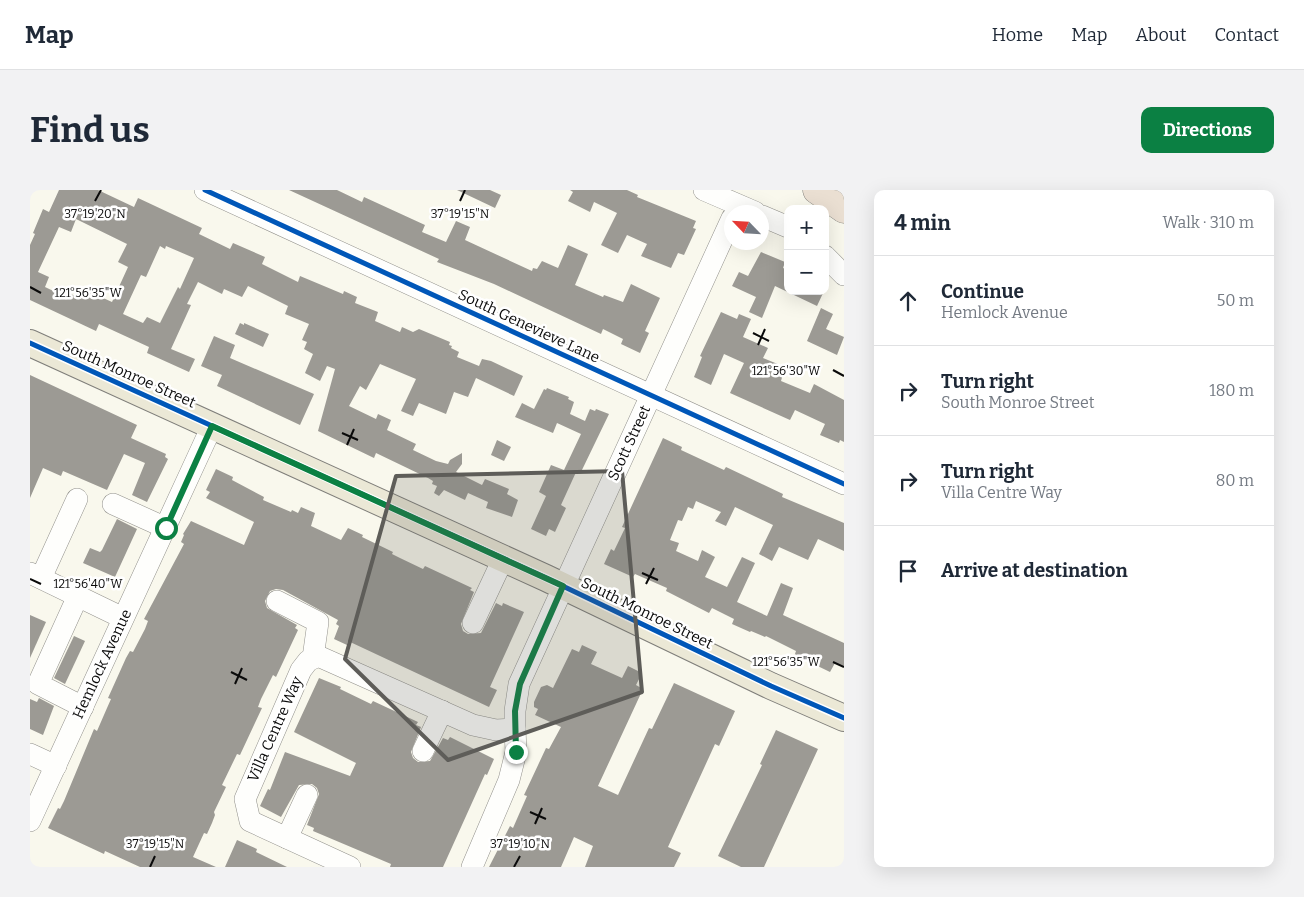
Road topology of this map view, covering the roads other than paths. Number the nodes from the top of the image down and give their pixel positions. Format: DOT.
graph roads {
  1 [pos="204,190"];
  2 [pos="704,190"];
  3 [pos="728,205"];
  4 [pos="769,219"];
  5 [pos="784,225"];
  6 [pos="724,243"];
  7 [pos="829,260"];
  8 [pos="844,275"];
  9 [pos="30,343"];
  10 [pos="651,396"];
  11 [pos="212,426"];
  12 [pos="844,484"];
  13 [pos="77,499"];
  14 [pos="113,504"];
  15 [pos="166,528"];
  16 [pos="503,559"];
  17 [pos="34,576"];
  18 [pos="563,586"];
  19 [pos="77,598"];
  20 [pos="277,601"];
  21 [pos="123,618"];
  22 [pos="473,623"];
  23 [pos="313,658"];
  24 [pos="83,707"];
  25 [pos="442,712"];
  26 [pos="844,718"];
  27 [pos="515,729"];
  28 [pos="423,751"];
  29 [pos="30,754"];
  30 [pos="56,766"];
  31 [pos="307,795"];
  32 [pos="30,821"];
  33 [pos="287,838"];
  34 [pos="350,867"];
  35 [pos="472,867"];
  1 -- 10 [label="street, South Genevieve Lane"];
  2 -- 3 [label="street"];
  4 -- 5 [label="street"];
  6 -- 10 [label="street, Scott Street"];
  7 -- 8 [label="street"];
  9 -- 11 [label="main road, South Monroe Street"];
  10 -- 12 [label="street, South Genevieve Lane"];
  10 -- 18 [label="street, Scott Street"];
  11 -- 15 [label="street, Hemlock Avenue"];
  11 -- 16 [label="main road, South Monroe Street"];
  13 -- 17 [label="street"];
  14 -- 15 [label="street"];
  15 -- 21 [label="street, Hemlock Avenue"];
  16 -- 18 [label="main road, South Monroe Street"];
  16 -- 22 [label="street"];
  17 -- 19 [label="street"];
  18 -- 26 [label="main road, South Monroe Street"];
  18 -- 27 [label="street"];
  19 -- 21 [label="street"];
  19 -- 24 [label="street"];
  20 -- 23 [label="street"];
  21 -- 24 [label="street, Hemlock Avenue"];
  23 -- 25 [label="street"];
  23 -- 33 [label="street, Villa Centre Way"];
  24 -- 30 [label="street, Hemlock Avenue"];
  25 -- 27 [label="street"];
  25 -- 28 [label="street"];
  27 -- 35 [label="street"];
  29 -- 30 [label="street"];
  30 -- 32 [label="street, Hemlock Avenue"];
  31 -- 33 [label="street"];
  33 -- 34 [label="street, Villa Centre Way"];
}
